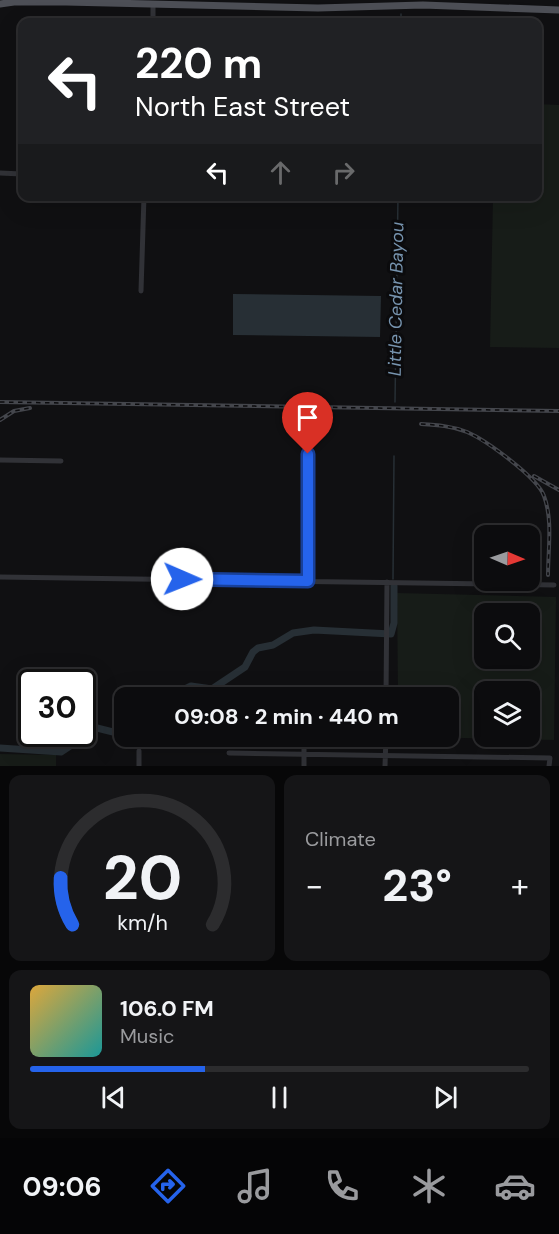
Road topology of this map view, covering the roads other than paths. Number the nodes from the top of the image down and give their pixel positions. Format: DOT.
graph roads {
  1 [pos="10,1"];
  2 [pos="43,1"];
  3 [pos="233,3"];
  4 [pos="0,4"];
  5 [pos="153,4"];
  6 [pos="559,10"];
  7 [pos="153,18"];
  8 [pos="0,173"];
  9 [pos="18,174"];
  10 [pos="144,201"];
  11 [pos="141,291"];
  12 [pos="308,454"];
  13 [pos="0,460"];
  14 [pos="61,461"];
  15 [pos="0,577"];
  16 [pos="308,581"];
  17 [pos="387,582"];
  18 [pos="554,585"];
  19 [pos="387,687"];
  20 [pos="304,747"];
  21 [pos="385,747"];
  22 [pos="139,750"];
  23 [pos="229,753"];
  24 [pos="304,754"];
  25 [pos="385,755"];
  26 [pos="138,766"];
  27 [pos="304,766"];
  28 [pos="385,766"];
  29 [pos="549,766"];
  1 -- 2 [label="main road"];
  1 -- 4 [label="main road"];
  2 -- 5 [label="main road"];
  3 -- 5 [label="main road"];
  3 -- 6 [label="main road"];
  5 -- 7 [label="street"];
  8 -- 9 [label="street"];
  10 -- 11 [label="street"];
  12 -- 16 [label="street"];
  13 -- 14 [label="street"];
  15 -- 16 [label="street"];
  16 -- 17 [label="street"];
  17 -- 18 [label="street"];
  17 -- 19 [label="street"];
  20 -- 24 [label="street"];
  21 -- 25 [label="street"];
  22 -- 26 [label="street"];
  23 -- 24 [label="street"];
  24 -- 25 [label="street"];
  24 -- 27 [label="street"];
  25 -- 28 [label="street"];
  25 -- 29 [label="street"];
}
